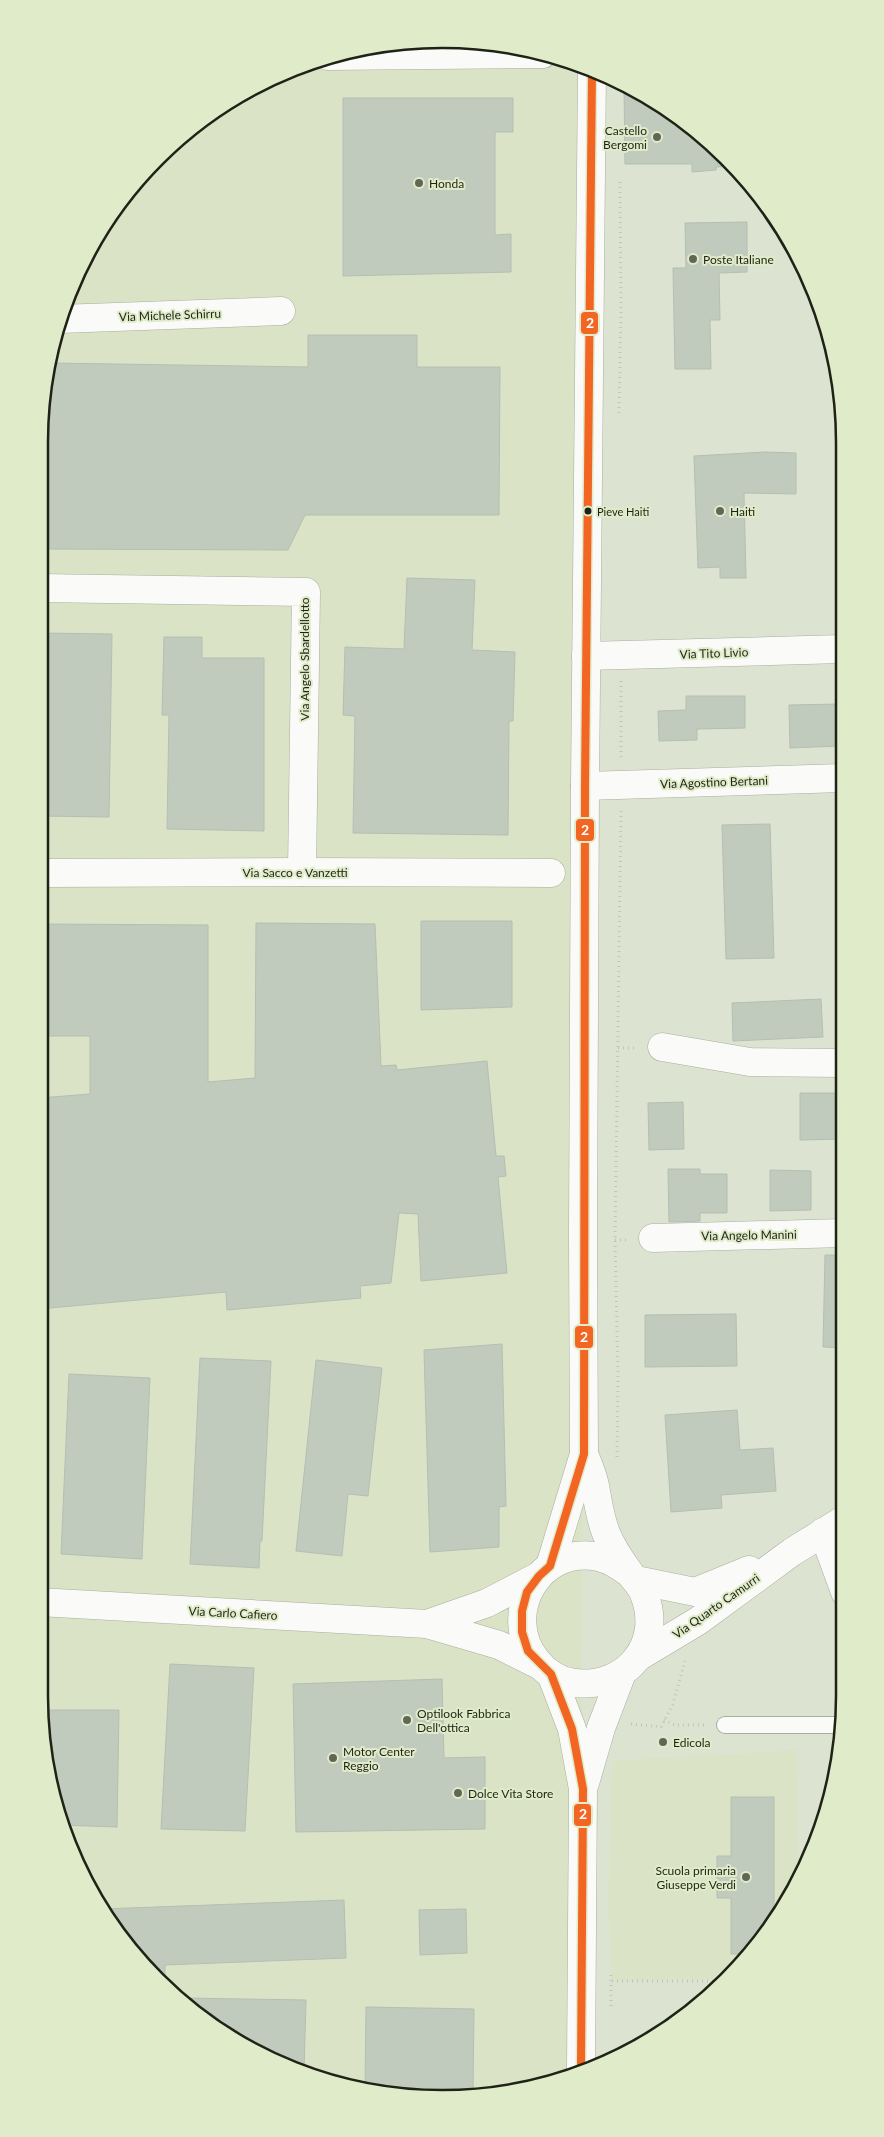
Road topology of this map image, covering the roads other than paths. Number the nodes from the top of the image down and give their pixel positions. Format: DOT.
graph roads {
  1 [pos="509,53"];
  2 [pos="363,55"];
  3 [pos="592,78"];
  4 [pos="281,312"];
  5 [pos="67,319"];
  6 [pos="48,588"];
  7 [pos="836,649"];
  8 [pos="586,656"];
  9 [pos="836,778"];
  10 [pos="585,786"];
  11 [pos="302,872"];
  12 [pos="48,873"];
  13 [pos="551,873"];
  14 [pos="662,1047"];
  15 [pos="836,1063"];
  16 [pos="836,1233"];
  17 [pos="653,1238"];
  18 [pos="584,1454"];
  19 [pos="834,1525"];
  20 [pos="792,1552"];
  21 [pos="545,1571"];
  22 [pos="632,1576"];
  23 [pos="48,1603"];
  24 [pos="427,1624"];
  25 [pos="630,1665"];
  26 [pos="546,1670"];
  27 [pos="724,1725"];
  28 [pos="836,1725"];
  29 [pos="583,1789"];
  30 [pos="581,2064"];
  1 -- 2 [label="street"];
  3 -- 8 [label="street"];
  4 -- 5 [label="street, Via Michele Schirru"];
  6 -- 11 [label="street, Via Angelo Sbardellotto"];
  7 -- 8 [label="street, Via Tito Livio"];
  8 -- 10 [label="street"];
  9 -- 10 [label="street, Via Agostino Bertani"];
  10 -- 18 [label="street"];
  11 -- 12 [label="street, Via Sacco e Vanzetti"];
  11 -- 13 [label="street, Via Sacco e Vanzetti"];
  14 -- 15 [label="street"];
  16 -- 17 [label="street, Via Angelo Manini"];
  18 -- 21 [label="street"];
  18 -- 22 [label="street"];
  19 -- 20 [label="street, Via Quarto Camurri"];
  20 -- 22 [label="street, Via Quarto Camurri"];
  20 -- 25 [label="street, Via Quarto Camurri"];
  21 -- 22 [label="street"];
  21 -- 24 [label="street, Via Carlo Cafiero"];
  21 -- 26 [label="street"];
  22 -- 25 [label="street"];
  23 -- 24 [label="street, Via Carlo Cafiero"];
  24 -- 26 [label="street, Via Carlo Cafiero"];
  25 -- 26 [label="street"];
  25 -- 29 [label="street"];
  26 -- 29 [label="street"];
  27 -- 28 [label="lane"];
  29 -- 30 [label="street"];
}
